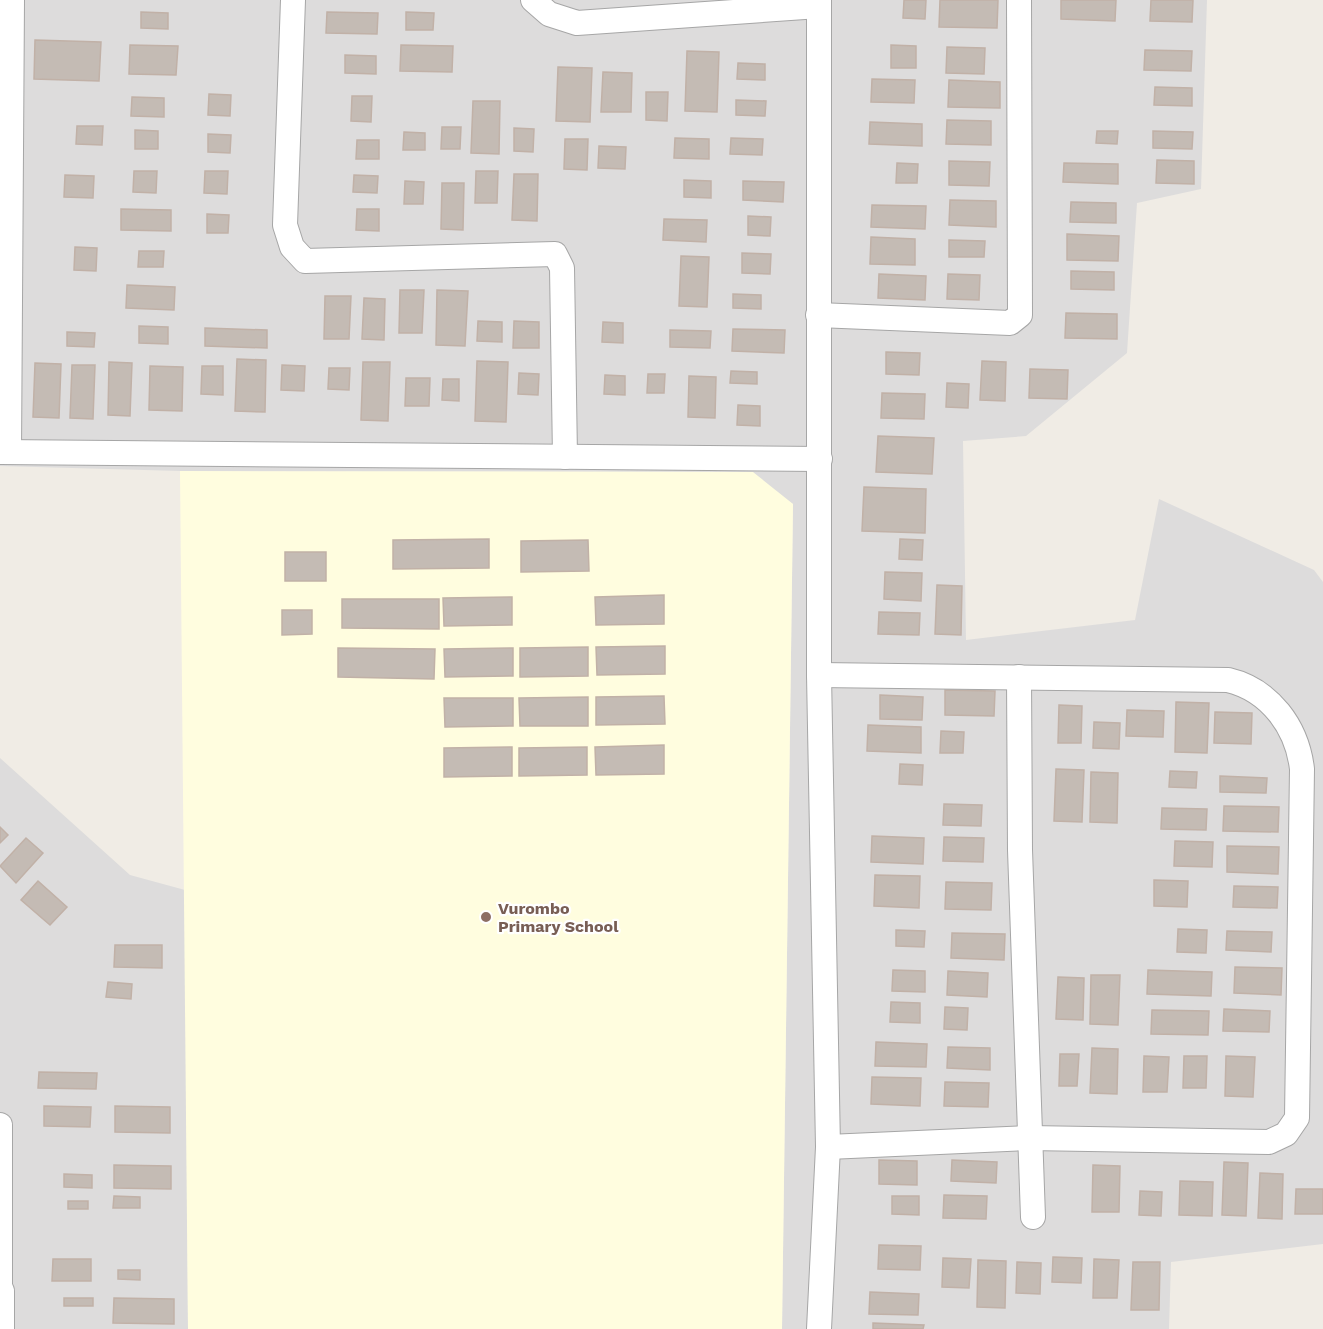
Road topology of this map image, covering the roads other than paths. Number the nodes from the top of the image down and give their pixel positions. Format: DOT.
graph roads {
  1 [pos="12,0"];
  2 [pos="293,0"];
  3 [pos="533,0"];
  4 [pos="1019,0"];
  5 [pos="819,3"];
  6 [pos="5,125"];
  7 [pos="818,315"];
  8 [pos="4,452"];
  9 [pos="565,457"];
  10 [pos="820,459"];
  11 [pos="819,675"];
  12 [pos="1019,677"];
  13 [pos="0,1125"];
  14 [pos="1029,1138"];
  15 [pos="828,1147"];
  16 [pos="1033,1217"];
  17 [pos="1,1291"];
  18 [pos="2,1329"];
  19 [pos="819,1329"];
  1 -- 6 [label="street"];
  2 -- 9 [label="street"];
  3 -- 5 [label="street"];
  4 -- 7 [label="street"];
  5 -- 7 [label="street"];
  6 -- 8 [label="street"];
  7 -- 10 [label="street"];
  8 -- 9 [label="street"];
  9 -- 10 [label="street"];
  10 -- 11 [label="street"];
  11 -- 12 [label="street"];
  11 -- 15 [label="street"];
  12 -- 14 [label="street"];
  12 -- 14 [label="street"];
  13 -- 17 [label="street"];
  14 -- 15 [label="street"];
  14 -- 16 [label="street"];
  15 -- 19 [label="street"];
  17 -- 18 [label="street"];
}
